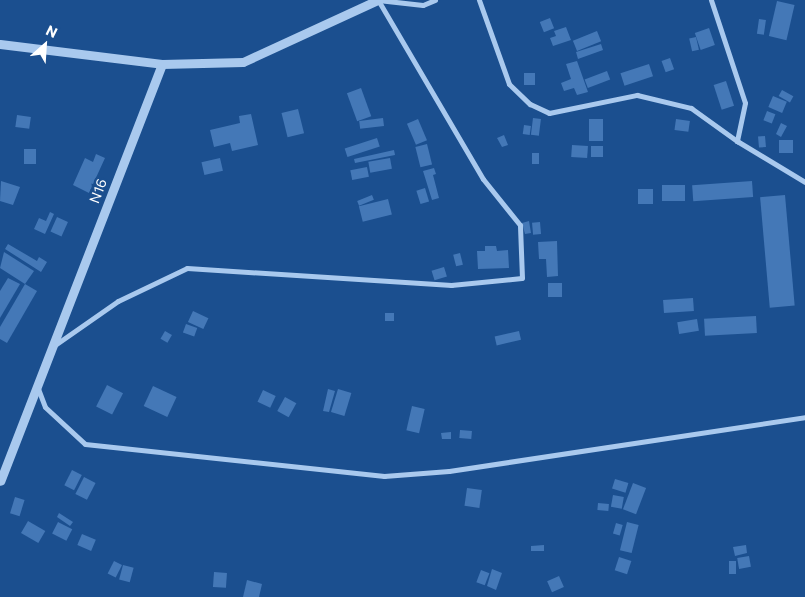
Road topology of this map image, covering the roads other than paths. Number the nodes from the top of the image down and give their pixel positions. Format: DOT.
graph roads {
  1 [pos="378,0"];
  2 [pos="435,0"];
  3 [pos="479,0"];
  4 [pos="711,0"];
  5 [pos="0,44"];
  6 [pos="162,64"];
  7 [pos="737,140"];
  8 [pos="805,182"];
  9 [pos="52,348"];
  10 [pos="37,385"];
  11 [pos="805,417"];
  12 [pos="0,481"];
  1 -- 6 [label="street"];
  2 -- 9 [label="street"];
  3 -- 7 [label="street"];
  4 -- 7 [label="street"];
  5 -- 6 [label="street"];
  6 -- 9 [label="street, N16"];
  7 -- 8 [label="street"];
  9 -- 10 [label="street, N16"];
  10 -- 11 [label="street"];
  10 -- 12 [label="street, N16"];
}
